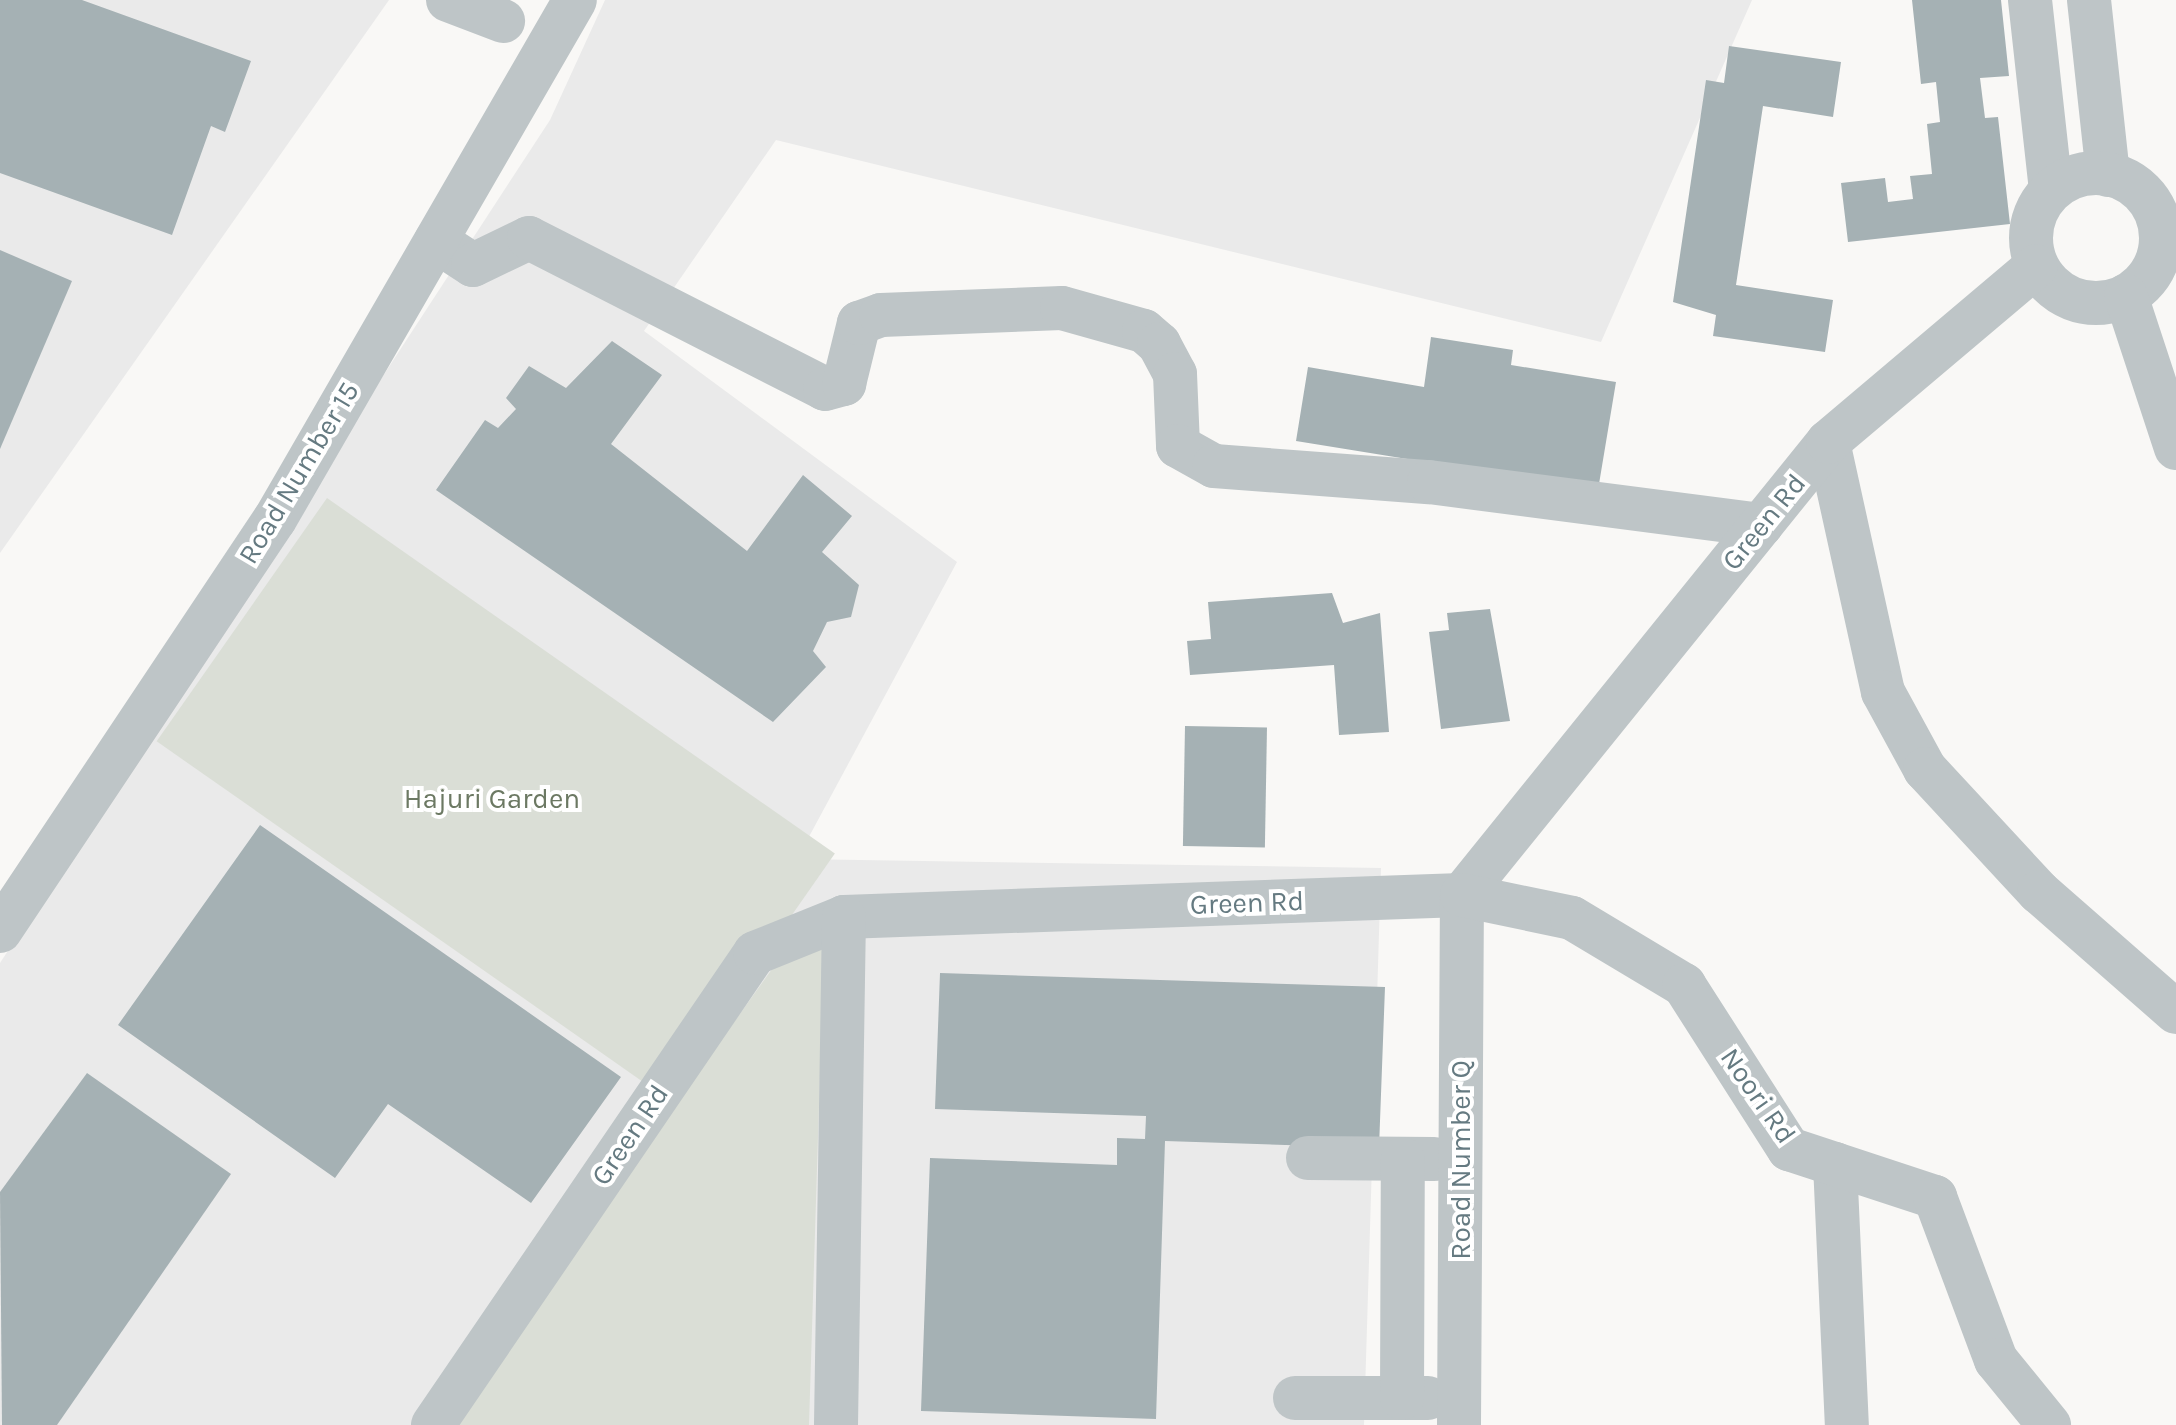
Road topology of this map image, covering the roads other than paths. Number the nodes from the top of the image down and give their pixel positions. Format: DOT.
graph roads {
  1 [pos="448,0"];
  2 [pos="575,0"];
  3 [pos="2030,0"];
  4 [pos="2089,0"];
  5 [pos="503,21"];
  6 [pos="2108,175"];
  7 [pos="2051,190"];
  8 [pos="2164,204"];
  9 [pos="436,241"];
  10 [pos="2036,266"];
  11 [pos="2126,296"];
  12 [pos="1828,442"];
  13 [pos="2176,448"];
  14 [pos="1761,525"];
  15 [pos="1462,895"];
  16 [pos="844,917"];
  17 [pos="0,931"];
  18 [pos="2176,1012"];
  19 [pos="1308,1158"];
  20 [pos="1403,1159"];
  21 [pos="1461,1159"];
  22 [pos="1835,1164"];
  23 [pos="1295,1398"];
  24 [pos="1402,1398"];
  25 [pos="1459,1411"];
  26 [pos="433,1425"];
  27 [pos="836,1425"];
  28 [pos="1847,1425"];
  29 [pos="2049,1425"];
  1 -- 5 [label="street"];
  2 -- 9 [label="street, Road Number 15"];
  3 -- 7 [label="street"];
  4 -- 6 [label="street"];
  6 -- 7 [label="street"];
  6 -- 8 [label="street"];
  7 -- 10 [label="street"];
  8 -- 11 [label="street"];
  9 -- 14 [label="street"];
  9 -- 17 [label="street, Road Number 15"];
  10 -- 11 [label="street"];
  10 -- 12 [label="street, Green Rd"];
  11 -- 13 [label="street"];
  12 -- 14 [label="street, Green Rd"];
  12 -- 18 [label="street"];
  14 -- 15 [label="street, Green Rd"];
  15 -- 16 [label="street, Green Rd"];
  15 -- 21 [label="street, Road Number Q"];
  15 -- 22 [label="street, Noori Rd"];
  16 -- 26 [label="street, Green Rd"];
  16 -- 27 [label="street"];
  19 -- 20 [label="street"];
  20 -- 21 [label="street"];
  20 -- 24 [label="street"];
  21 -- 25 [label="street, Road Number Q"];
  22 -- 28 [label="street"];
  22 -- 29 [label="street, Noori Rd"];
  23 -- 24 [label="street"];
  24 -- 25 [label="street"];
}
